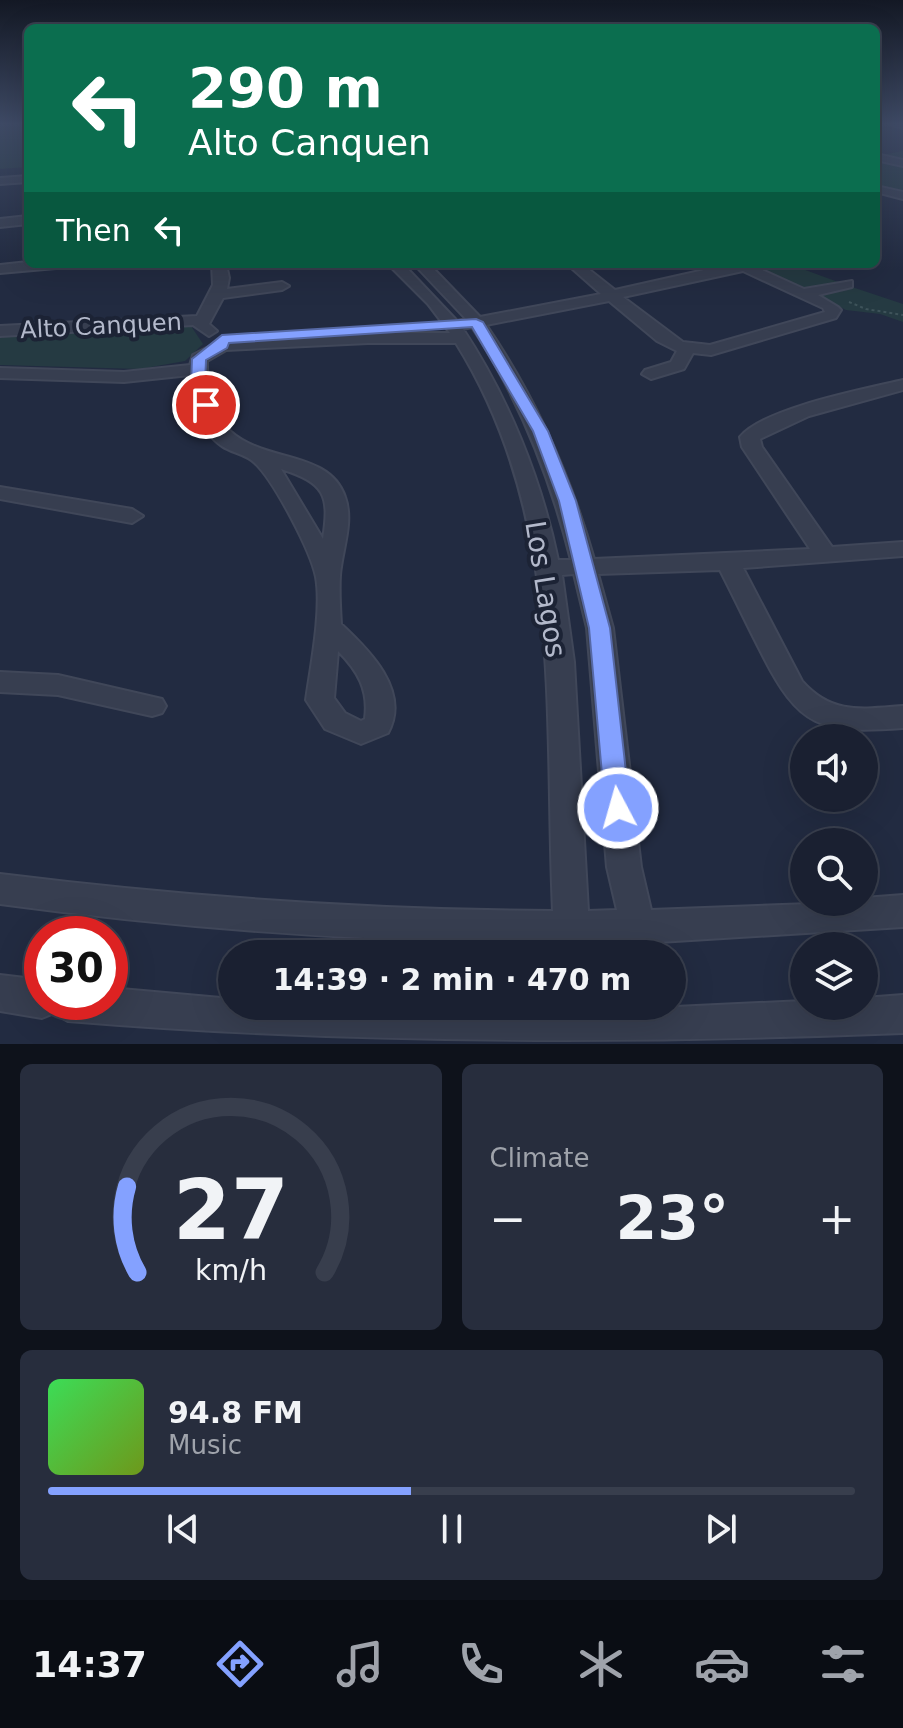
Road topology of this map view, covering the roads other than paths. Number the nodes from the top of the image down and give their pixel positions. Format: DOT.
graph roads {
  1 [pos="24,179"];
  2 [pos="0,181"];
  3 [pos="880,190"];
  4 [pos="903,196"];
  5 [pos="24,220"];
  6 [pos="0,223"];
  7 [pos="24,267"];
  8 [pos="222,268"];
  9 [pos="399,268"];
  10 [pos="424,268"];
  11 [pos="578,268"];
  12 [pos="728,268"];
  13 [pos="748,268"];
  14 [pos="0,269"];
  15 [pos="847,284"];
  16 [pos="282,286"];
  17 [pos="805,293"];
  18 [pos="215,295"];
  19 [pos="610,296"];
  20 [pos="202,320"];
  21 [pos="464,329"];
  22 [pos="0,331"];
  23 [pos="222,342"];
  24 [pos="687,348"];
  25 [pos="197,369"];
  26 [pos="0,373"];
  27 [pos="651,374"];
  28 [pos="903,388"];
  29 [pos="260,456"];
  30 [pos="0,493"];
  31 [pos="132,516"];
  32 [pos="903,549"];
  33 [pos="824,552"];
  34 [pos="728,562"];
  35 [pos="584,567"];
  36 [pos="546,568"];
  37 [pos="328,576"];
  38 [pos="328,627"];
  39 [pos="0,682"];
  40 [pos="152,706"];
  41 [pos="903,717"];
  42 [pos="0,889"];
  43 [pos="903,911"];
  44 [pos="564,940"];
  45 [pos="573,940"];
  46 [pos="641,940"];
  47 [pos="0,993"];
  48 [pos="24,996"];
  49 [pos="128,1008"];
  50 [pos="903,1014"];
  51 [pos="686,1017"];
  52 [pos="218,1018"];
  53 [pos="242,1020"];
  54 [pos="520,1020"];
  1 -- 2 [label="street"];
  3 -- 4 [label="street"];
  5 -- 6 [label="street"];
  7 -- 14 [label="street"];
  8 -- 18 [label="street"];
  9 -- 21 [label="street, Los Lagos"];
  10 -- 21 [label="street, Los Lagos"];
  11 -- 19 [label="street"];
  12 -- 19 [label="street, Alto Canquen"];
  13 -- 17 [label="street"];
  15 -- 17 [label="street"];
  16 -- 18 [label="street"];
  17 -- 24 [label="street"];
  18 -- 20 [label="street"];
  19 -- 21 [label="street, Alto Canquen"];
  19 -- 24 [label="street"];
  20 -- 22 [label="street, Alto Canquen"];
  20 -- 23 [label="street"];
  21 -- 23 [label="street, Alto Canquen"];
  21 -- 35 [label="street, Los Lagos"];
  21 -- 36 [label="street, Los Lagos"];
  23 -- 25 [label="street"];
  24 -- 27 [label="street"];
  25 -- 26 [label="street, Alto Canquen"];
  25 -- 29 [label="street"];
  28 -- 33 [label="street"];
  29 -- 37 [label="street"];
  29 -- 37 [label="street"];
  30 -- 31 [label="street"];
  32 -- 33 [label="street"];
  33 -- 34 [label="street"];
  34 -- 35 [label="street"];
  34 -- 41 [label="street"];
  35 -- 36 [label="street"];
  35 -- 46 [label="street, Los Lagos"];
  36 -- 45 [label="street, Los Lagos"];
  37 -- 38 [label="street"];
  39 -- 40 [label="street"];
  42 -- 44 [label="street"];
  43 -- 46 [label="street"];
  47 -- 48 [label="street"];
  49 -- 52 [label="street"];
  50 -- 51 [label="street"];
  53 -- 54 [label="street"];
}
